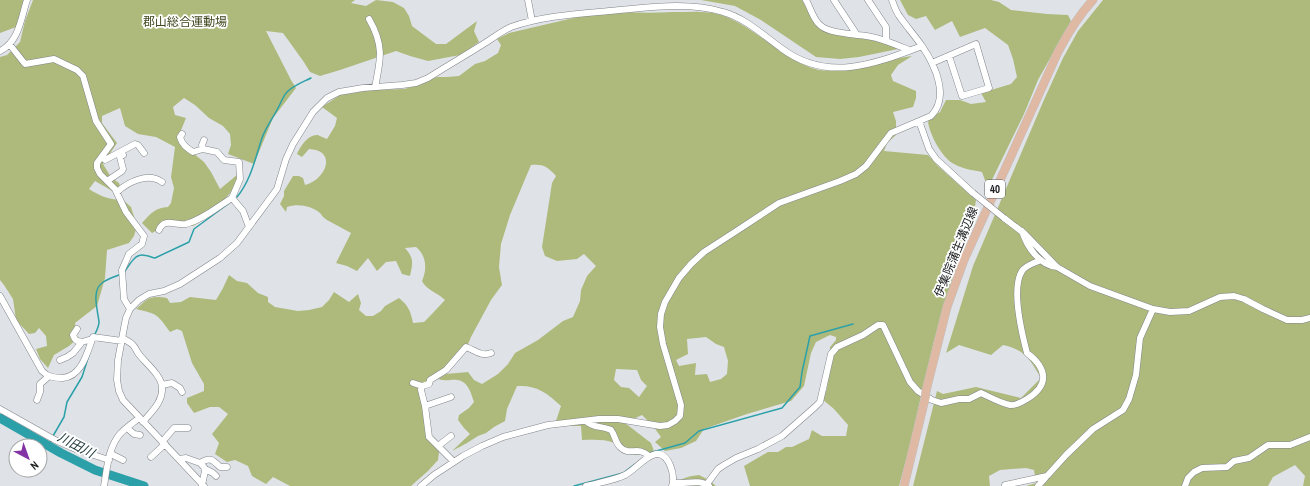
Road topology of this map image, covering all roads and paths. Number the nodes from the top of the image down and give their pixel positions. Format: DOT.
graph roads {
  1 [pos="27,0"];
  2 [pos="528,0"];
  3 [pos="806,0"];
  4 [pos="834,0"];
  5 [pos="868,0"];
  6 [pos="892,0"];
  7 [pos="1093,0"];
  8 [pos="369,19"];
  9 [pos="532,21"];
  10 [pos="857,35"];
  11 [pos="886,41"];
  12 [pos="10,45"];
  13 [pos="922,46"];
  14 [pos="909,50"];
  15 [pos="0,51"];
  16 [pos="949,56"];
  17 [pos="932,63"];
  18 [pos="375,87"];
  19 [pos="918,121"];
  20 [pos="182,134"];
  21 [pos="204,140"];
  22 [pos="203,149"];
  23 [pos="144,153"];
  24 [pos="123,155"];
  25 [pos="102,157"];
  26 [pos="107,181"];
  27 [pos="162,182"];
  28 [pos="117,192"];
  29 [pos="232,198"];
  30 [pos="249,227"];
  31 [pos="158,230"];
  32 [pos="1022,231"];
  33 [pos="1040,260"];
  34 [pos="1057,267"];
  35 [pos="0,296"];
  36 [pos="130,309"];
  37 [pos="1153,309"];
  38 [pos="1310,318"];
  39 [pos="77,328"];
  40 [pos="92,339"];
  41 [pos="122,339"];
  42 [pos="82,342"];
  43 [pos="491,353"];
  44 [pos="60,360"];
  45 [pos="48,377"];
  46 [pos="413,383"];
  47 [pos="162,384"];
  48 [pos="422,386"];
  49 [pos="182,392"];
  50 [pos="451,397"];
  51 [pos="37,400"];
  52 [pos="425,406"];
  53 [pos="0,409"];
  54 [pos="141,420"];
  55 [pos="586,421"];
  56 [pos="127,428"];
  57 [pos="188,428"];
  58 [pos="140,434"];
  59 [pos="451,436"];
  60 [pos="1310,437"];
  61 [pos="164,443"];
  62 [pos="438,446"];
  63 [pos="111,454"];
  64 [pos="649,456"];
  65 [pos="151,457"];
  66 [pos="179,459"];
  67 [pos="123,460"];
  68 [pos="108,462"];
  69 [pos="454,462"];
  70 [pos="200,463"];
  71 [pos="227,467"];
  72 [pos="205,470"];
  73 [pos="216,476"];
  74 [pos="1046,476"];
  75 [pos="673,484"];
  76 [pos="203,485"];
  77 [pos="708,485"];
  78 [pos="1005,485"];
  79 [pos="104,486"];
  80 [pos="420,486"];
  81 [pos="586,486"];
  82 [pos="904,486"];
  83 [pos="1038,486"];
  84 [pos="1185,486"];
  1 -- 12 [label="street"];
  2 -- 9 [label="street"];
  3 -- 10 [label="street"];
  4 -- 10 [label="street"];
  5 -- 11 [label="street"];
  6 -- 13 [label="street"];
  7 -- 82 [label="main road, 伊集院蒲生溝辺線 / 40"];
  8 -- 18 [label="street"];
  9 -- 14 [label="street"];
  9 -- 18 [label="street"];
  10 -- 11 [label="street"];
  11 -- 14 [label="street"];
  12 -- 15 [label="street"];
  12 -- 25 [label="street"];
  13 -- 14 [label="street"];
  13 -- 17 [label="street"];
  16 -- 16 [label="street"];
  16 -- 17 [label="street"];
  17 -- 19 [label="street"];
  18 -- 30 [label="street"];
  19 -- 32 [label="street, bridge"];
  19 -- 55 [label="street"];
  20 -- 22 [label="street"];
  21 -- 22 [label="street"];
  22 -- 29 [label="street"];
  23 -- 25 [label="street"];
  24 -- 26 [label="street"];
  25 -- 26 [label="street"];
  26 -- 28 [label="street"];
  27 -- 28 [label="street"];
  28 -- 36 [label="street"];
  29 -- 30 [label="street"];
  29 -- 31 [label="street"];
  30 -- 36 [label="street"];
  32 -- 33 [label="street"];
  32 -- 34 [label="street"];
  33 -- 34 [label="street"];
  33 -- 77 [label="street"];
  34 -- 37 [label="street"];
  35 -- 45 [label="street"];
  36 -- 41 [label="street"];
  37 -- 38 [label="street"];
  37 -- 74 [label="street"];
  39 -- 42 [label="street"];
  40 -- 41 [label="street"];
  40 -- 42 [label="street"];
  40 -- 45 [label="street"];
  41 -- 47 [label="street"];
  41 -- 54 [label="street"];
  42 -- 44 [label="street"];
  43 -- 48 [label="street"];
  45 -- 51 [label="street"];
  46 -- 48 [label="street"];
  47 -- 49 [label="street"];
  47 -- 54 [label="street"];
  48 -- 52 [label="street"];
  50 -- 52 [label="street"];
  52 -- 62 [label="street"];
  53 -- 68 [label="street"];
  54 -- 56 [label="street"];
  54 -- 61 [label="street"];
  55 -- 64 [label="street"];
  55 -- 69 [label="street"];
  56 -- 58 [label="street"];
  56 -- 63 [label="street"];
  57 -- 61 [label="street"];
  59 -- 62 [label="street"];
  60 -- 84 [label="street"];
  61 -- 65 [label="street"];
  61 -- 66 [label="street"];
  62 -- 69 [label="street"];
  63 -- 67 [label="street"];
  63 -- 68 [label="street"];
  64 -- 75 [label="street"];
  64 -- 81 [label="street"];
  66 -- 70 [label="street"];
  66 -- 76 [label="street"];
  68 -- 79 [label="street"];
  69 -- 80 [label="street"];
  70 -- 71 [label="street"];
  70 -- 72 [label="street"];
  72 -- 73 [label="street"];
  72 -- 76 [label="street"];
  74 -- 78 [label="street"];
  74 -- 83 [label="street"];
  75 -- 77 [label="street"];
}
